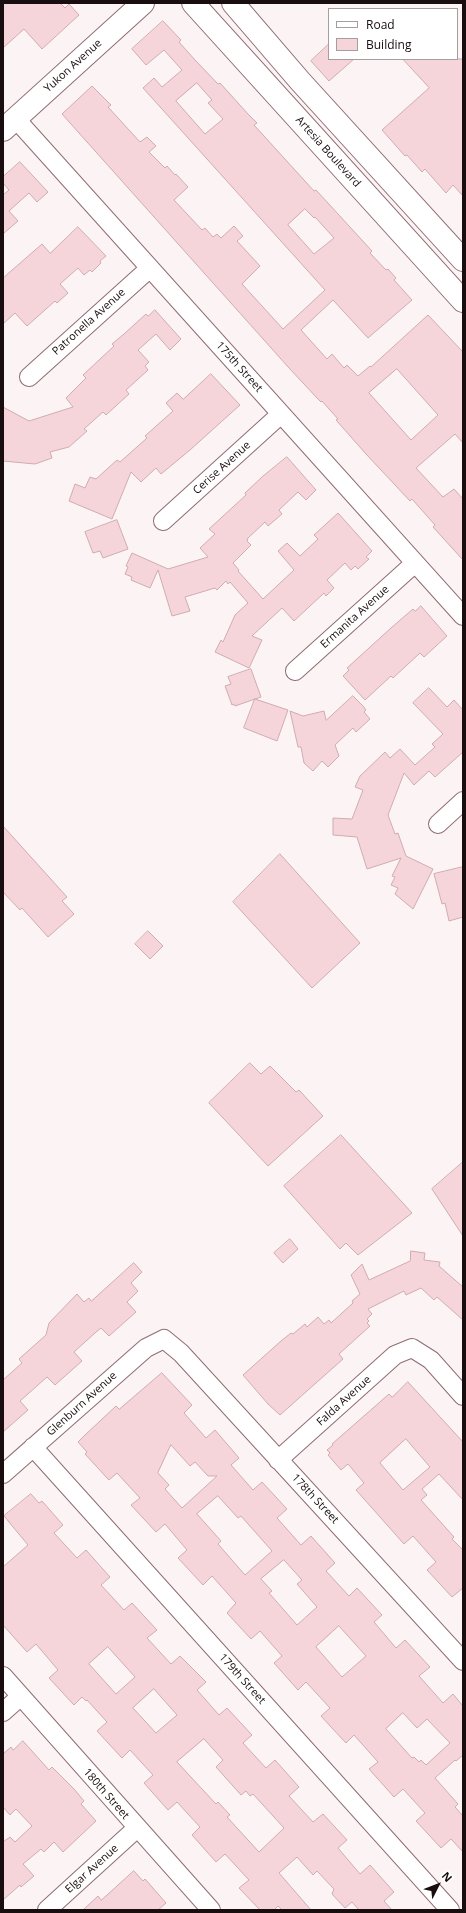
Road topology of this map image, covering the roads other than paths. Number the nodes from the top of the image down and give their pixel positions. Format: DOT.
graph roads {
  1 [pos="144,3"];
  2 [pos="193,3"];
  3 [pos="233,3"];
  4 [pos="9,124"];
  5 [pos="463,260"];
  6 [pos="150,268"];
  7 [pos="463,301"];
  8 [pos="29,377"];
  9 [pos="282,414"];
  10 [pos="163,521"];
  11 [pos="415,563"];
  12 [pos="463,616"];
  13 [pos="295,671"];
  14 [pos="463,801"];
  15 [pos="438,824"];
  16 [pos="164,1339"];
  17 [pos="463,1396"];
  18 [pos="33,1447"];
  19 [pos="278,1460"];
  20 [pos="3,1474"];
  21 [pos="463,1661"];
  22 [pos="3,1676"];
  23 [pos="21,1696"];
  24 [pos="3,1712"];
  25 [pos="137,1828"];
  26 [pos="47,1910"];
  27 [pos="211,1910"];
  28 [pos="450,1910"];
  1 -- 4 [label="main road, Yukon Avenue"];
  2 -- 7 [label="main road, Artesia Boulevard"];
  3 -- 5 [label="main road"];
  4 -- 6 [label="street, 175th Street"];
  6 -- 8 [label="street, Patronella Avenue"];
  6 -- 9 [label="street, 175th Street"];
  9 -- 10 [label="street, Cerise Avenue"];
  9 -- 11 [label="street, 175th Street"];
  11 -- 12 [label="street, 175th Street"];
  11 -- 13 [label="street, Ermanita Avenue"];
  14 -- 15 [label="street"];
  16 -- 18 [label="street, Glenburn Avenue"];
  16 -- 19 [label="street, 178th Street"];
  17 -- 19 [label="street, Falda Avenue"];
  18 -- 20 [label="street, Glenburn Avenue"];
  18 -- 28 [label="street, 179th Street"];
  19 -- 21 [label="street, 178th Street"];
  22 -- 23 [label="street, 180th Street"];
  23 -- 24 [label="street"];
  23 -- 25 [label="street, 180th Street"];
  25 -- 26 [label="street, Elgar Avenue"];
  25 -- 27 [label="street, 180th Street"];
}
